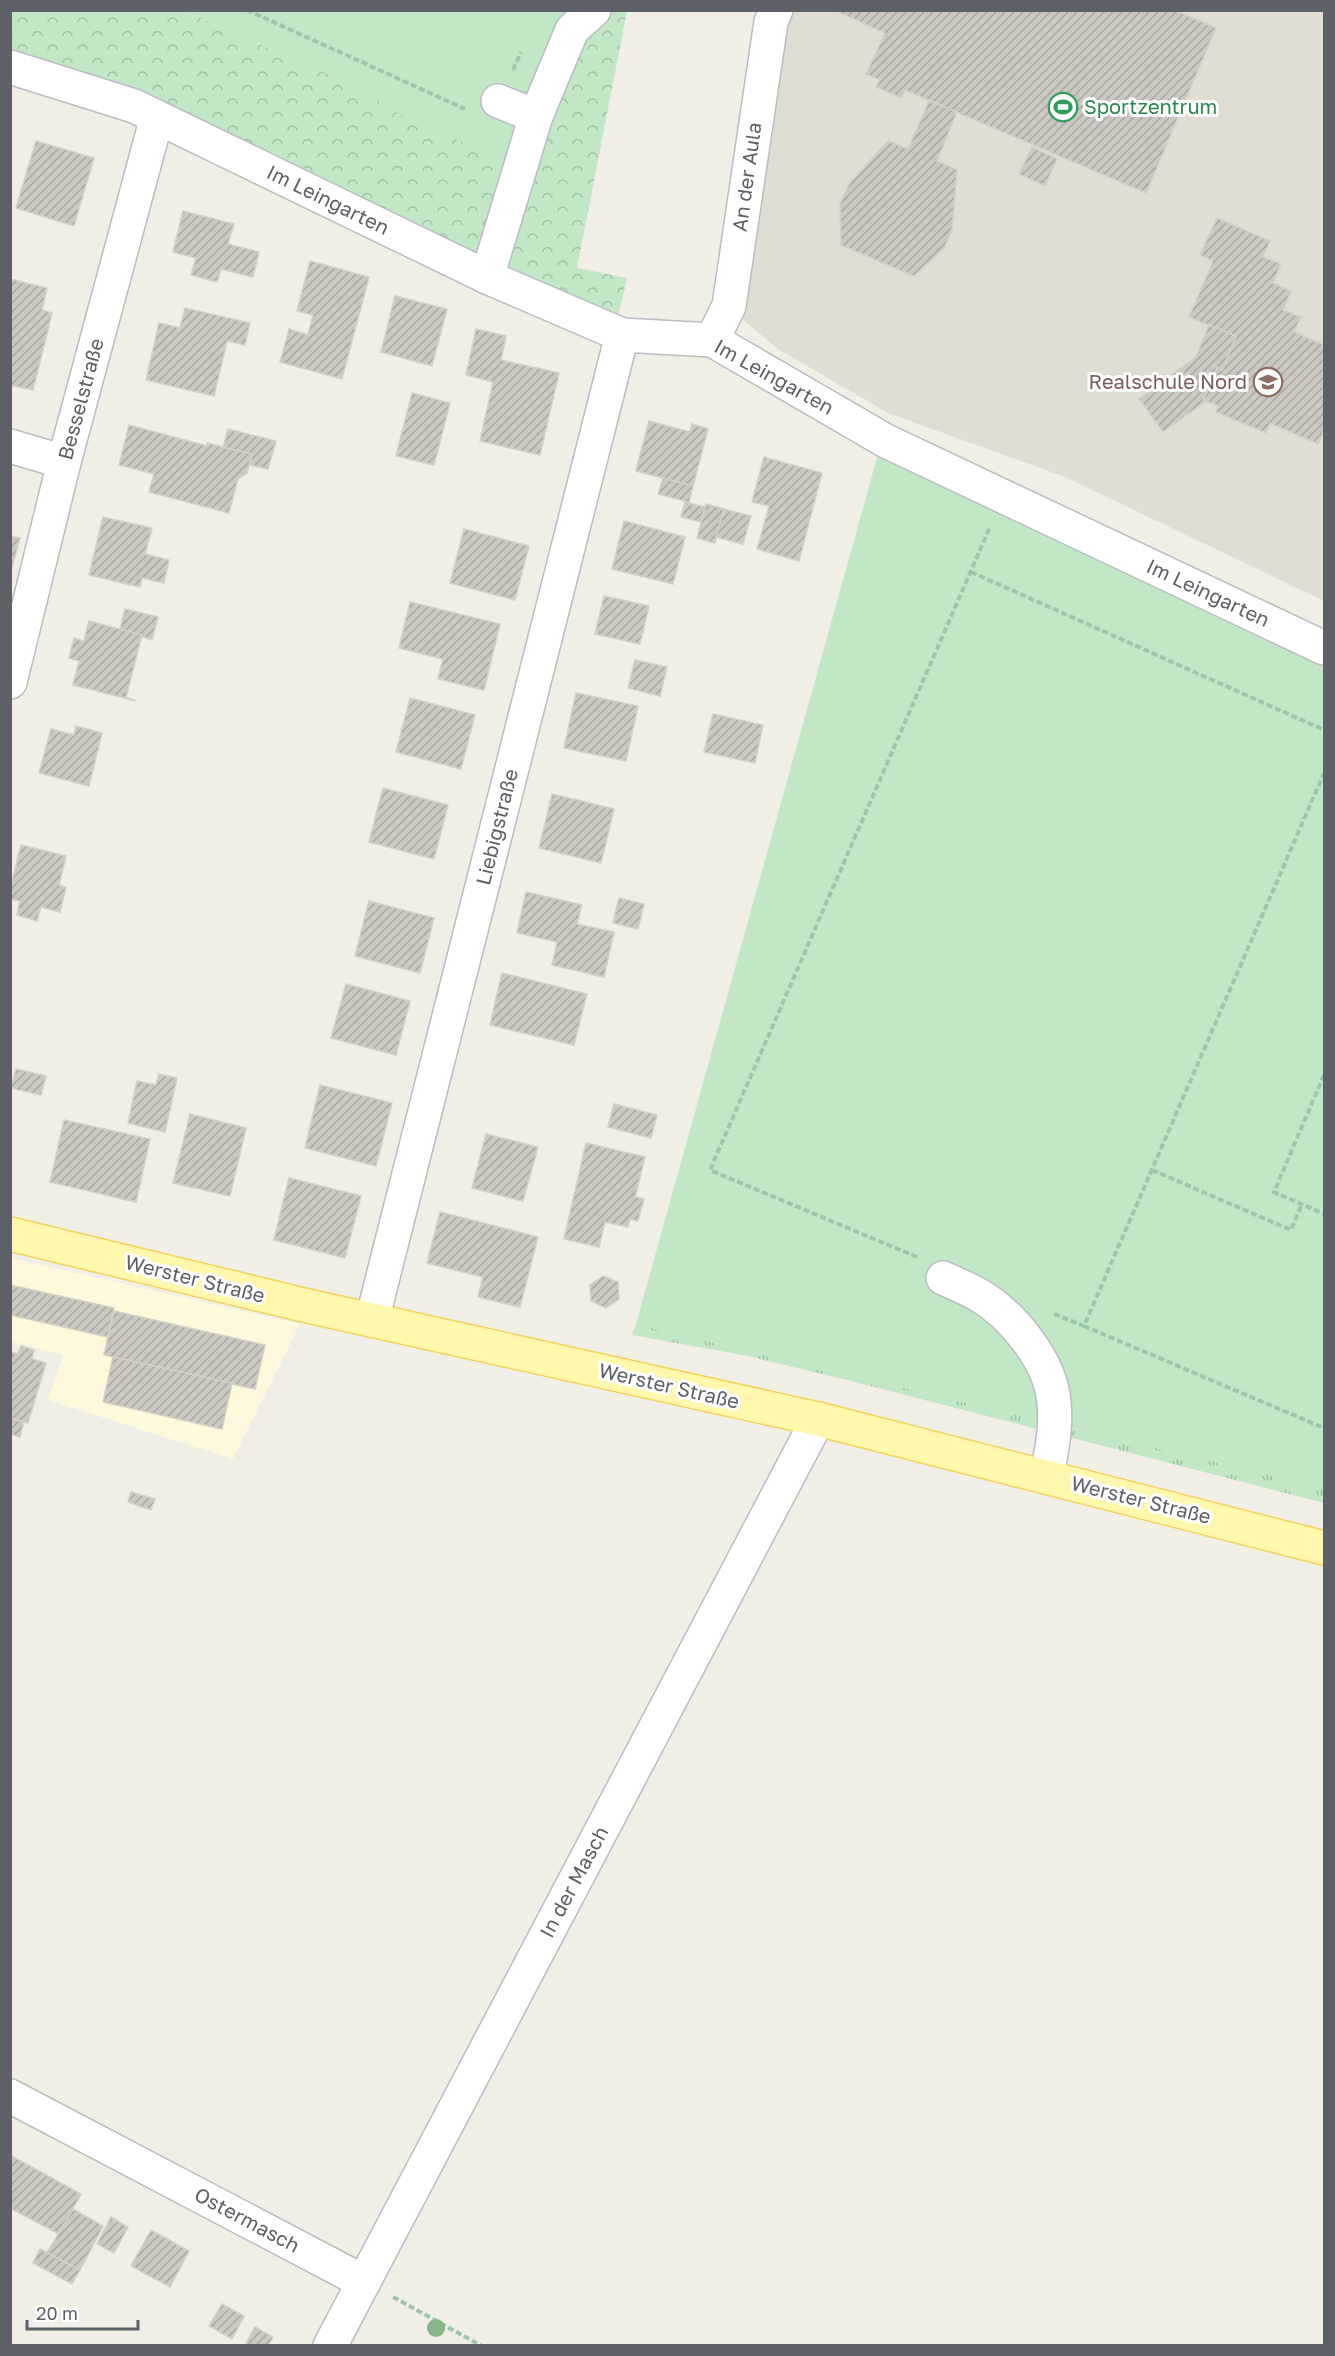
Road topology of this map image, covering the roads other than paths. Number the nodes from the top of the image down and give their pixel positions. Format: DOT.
graph roads {
  1 [pos="594,10"];
  2 [pos="765,14"];
  3 [pos="10,67"];
  4 [pos="498,101"];
  5 [pos="536,116"];
  6 [pos="157,117"];
  7 [pos="487,277"];
  8 [pos="622,335"];
  9 [pos="712,340"];
  10 [pos="10,446"];
  11 [pos="64,462"];
  12 [pos="1324,648"];
  13 [pos="10,682"];
  14 [pos="10,1234"];
  15 [pos="943,1278"];
  16 [pos="372,1320"];
  17 [pos="818,1419"];
  18 [pos="1047,1476"];
  19 [pos="1324,1548"];
  20 [pos="10,2096"];
  21 [pos="364,2282"];
  22 [pos="330,2346"];
  1 -- 5 [label="street"];
  2 -- 9 [label="street, An der Aula"];
  3 -- 6 [label="street, Im Leingarten"];
  4 -- 5 [label="street"];
  5 -- 7 [label="street"];
  6 -- 7 [label="street, Im Leingarten"];
  6 -- 11 [label="street, Besselstraße"];
  7 -- 8 [label="street, Im Leingarten"];
  8 -- 9 [label="street, Im Leingarten"];
  8 -- 16 [label="street, Liebigstraße"];
  9 -- 12 [label="street, Im Leingarten"];
  10 -- 11 [label="street"];
  11 -- 13 [label="street, Besselstraße"];
  14 -- 16 [label="main road, Werster Straße"];
  15 -- 18 [label="street"];
  16 -- 17 [label="main road, Werster Straße"];
  17 -- 18 [label="main road, Werster Straße"];
  17 -- 21 [label="street, In der Masch"];
  18 -- 19 [label="main road, Werster Straße"];
  20 -- 21 [label="street, Ostermasch"];
  21 -- 22 [label="street, In der Masch"];
}
